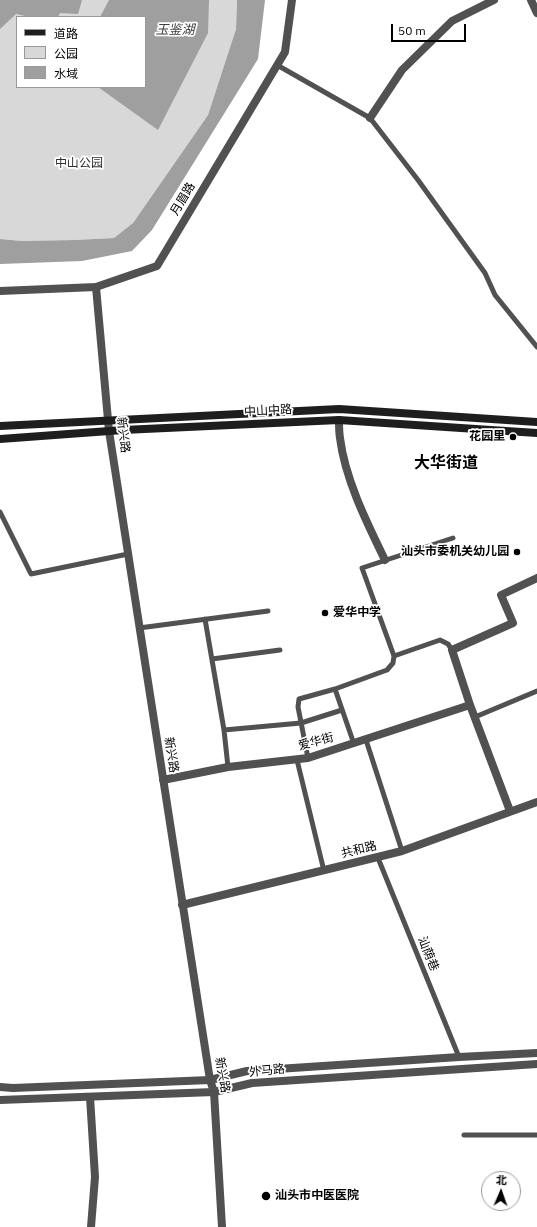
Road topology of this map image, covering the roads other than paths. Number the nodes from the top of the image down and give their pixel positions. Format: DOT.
graph roads {
  1 [pos="292,0"];
  2 [pos="494,0"];
  3 [pos="531,0"];
  4 [pos="537,13"];
  5 [pos="277,65"];
  6 [pos="370,118"];
  7 [pos="96,287"];
  8 [pos="0,291"];
  9 [pos="537,347"];
  10 [pos="108,420"];
  11 [pos="339,420"];
  12 [pos="537,422"];
  13 [pos="0,426"];
  14 [pos="109,431"];
  15 [pos="537,433"];
  16 [pos="0,439"];
  17 [pos="0,512"];
  18 [pos="453,538"];
  19 [pos="128,554"];
  20 [pos="384,560"];
  21 [pos="537,578"];
  22 [pos="268,611"];
  23 [pos="205,619"];
  24 [pos="139,628"];
  25 [pos="280,650"];
  26 [pos="452,650"];
  27 [pos="394,656"];
  28 [pos="212,659"];
  29 [pos="335,690"];
  30 [pos="537,692"];
  31 [pos="470,705"];
  32 [pos="342,710"];
  33 [pos="475,716"];
  34 [pos="301,723"];
  35 [pos="224,730"];
  36 [pos="366,740"];
  37 [pos="354,744"];
  38 [pos="308,758"];
  39 [pos="297,760"];
  40 [pos="228,767"];
  41 [pos="163,780"];
  42 [pos="537,802"];
  43 [pos="510,812"];
  44 [pos="402,851"];
  45 [pos="378,858"];
  46 [pos="324,871"];
  47 [pos="182,905"];
  48 [pos="537,1053"];
  49 [pos="459,1057"];
  50 [pos="537,1064"];
  51 [pos="210,1080"];
  52 [pos="0,1087"];
  53 [pos="214,1092"];
  54 [pos="90,1097"];
  55 [pos="0,1100"];
  56 [pos="464,1135"];
  57 [pos="537,1135"];
  58 [pos="92,1227"];
  59 [pos="222,1227"];
  1 -- 5 [label="street, 月眉路"];
  2 -- 6 [label="street"];
  3 -- 4 [label="street"];
  5 -- 6 [label="lane"];
  5 -- 7 [label="street, 月眉路"];
  6 -- 9 [label="lane"];
  7 -- 8 [label="street, 月眉路"];
  7 -- 10 [label="street, 新兴路"];
  10 -- 12 [label="main road, 中山中路"];
  10 -- 13 [label="main road, 中山中路"];
  10 -- 14 [label="street, 新兴路"];
  11 -- 14 [label="main road, 中山中路"];
  11 -- 15 [label="main road, 中山中路"];
  11 -- 20 [label="street"];
  14 -- 16 [label="main road, 中山中路"];
  14 -- 19 [label="street, 新兴路"];
  17 -- 19 [label="lane"];
  18 -- 20 [label="lane"];
  19 -- 24 [label="street, 新兴路"];
  20 -- 27 [label="lane"];
  21 -- 26 [label="street"];
  22 -- 23 [label="lane"];
  23 -- 24 [label="lane"];
  23 -- 28 [label="lane"];
  24 -- 41 [label="street, 新兴路"];
  25 -- 28 [label="lane"];
  26 -- 27 [label="lane"];
  26 -- 31 [label="street"];
  27 -- 29 [label="lane"];
  28 -- 35 [label="lane"];
  29 -- 32 [label="lane"];
  29 -- 34 [label="lane"];
  30 -- 33 [label="lane"];
  31 -- 33 [label="street"];
  31 -- 36 [label="street, 爱华街"];
  32 -- 34 [label="lane"];
  32 -- 37 [label="lane"];
  33 -- 43 [label="street"];
  34 -- 35 [label="lane"];
  34 -- 38 [label="lane"];
  35 -- 40 [label="lane"];
  36 -- 37 [label="street, 爱华街"];
  36 -- 44 [label="lane"];
  37 -- 38 [label="street, 爱华街"];
  38 -- 39 [label="street, 爱华街"];
  39 -- 40 [label="street, 爱华街"];
  39 -- 46 [label="lane"];
  40 -- 41 [label="street, 爱华街"];
  41 -- 47 [label="street, 新兴路"];
  42 -- 43 [label="street, 共和路"];
  43 -- 44 [label="street, 共和路"];
  44 -- 45 [label="street, 共和路"];
  45 -- 46 [label="street, 共和路"];
  45 -- 49 [label="lane, 汕荫巷"];
  46 -- 47 [label="street, 共和路"];
  47 -- 51 [label="street, 新兴路"];
  48 -- 49 [label="street, 外马路"];
  49 -- 51 [label="street, 外马路"];
  50 -- 53 [label="street, 外马路"];
  51 -- 52 [label="street, 外马路"];
  51 -- 53 [label="street, 新兴路"];
  53 -- 54 [label="street, 外马路"];
  53 -- 59 [label="street, 新兴路"];
  54 -- 55 [label="street, 外马路"];
  54 -- 58 [label="street"];
  56 -- 57 [label="lane"];
}
